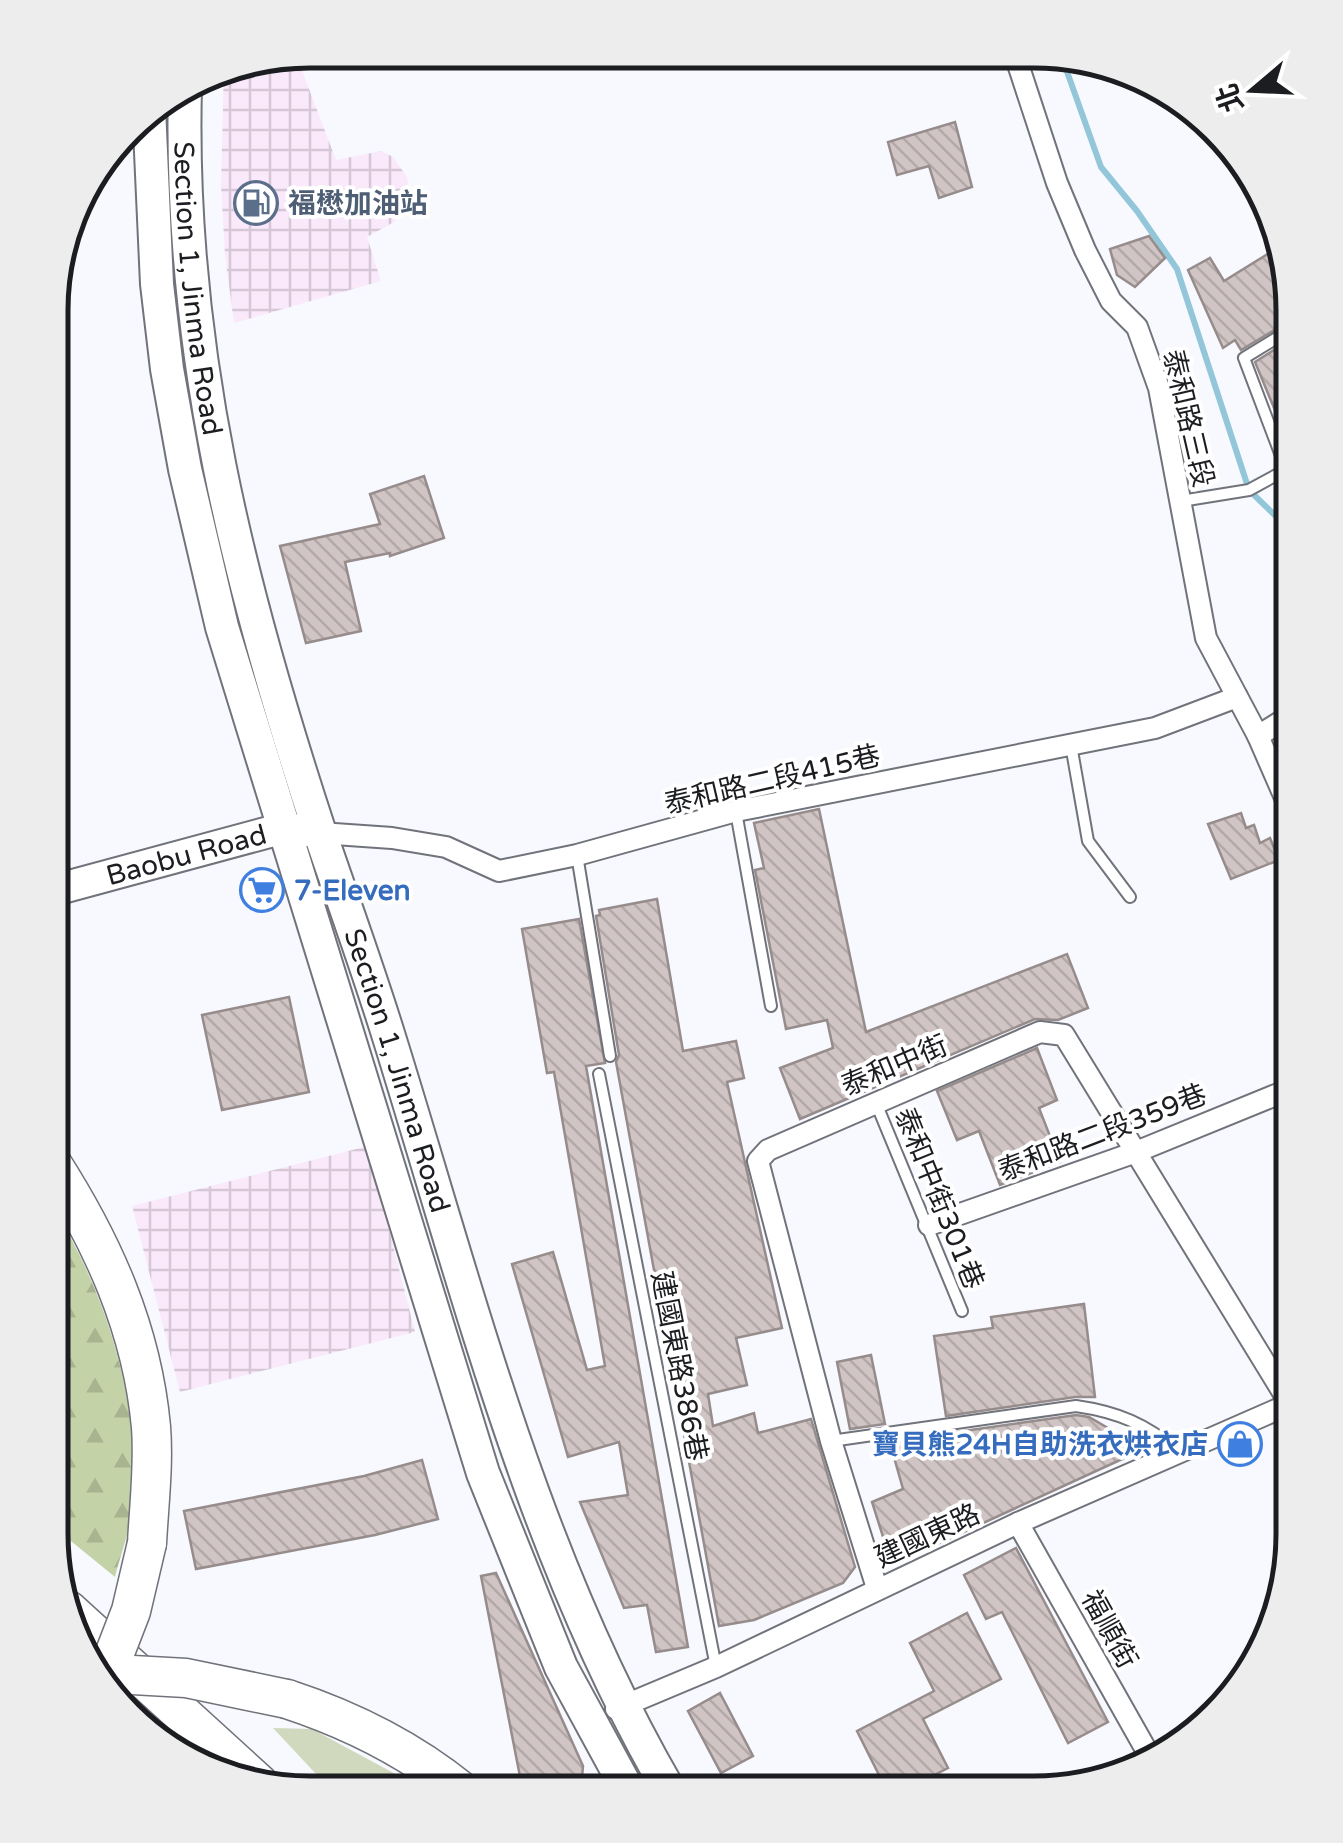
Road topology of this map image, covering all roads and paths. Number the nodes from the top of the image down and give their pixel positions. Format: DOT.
graph roads {
  1 [pos="1019,68"];
  2 [pos="185,102"];
  3 [pos="150,127"];
  4 [pos="1276,338"];
  5 [pos="1276,434"];
  6 [pos="1276,476"];
  7 [pos="1180,501"];
  8 [pos="1236,697"];
  9 [pos="1276,725"];
  10 [pos="1258,736"];
  11 [pos="1071,744"];
  12 [pos="1276,776"];
  13 [pos="736,810"];
  14 [pos="284,828"];
  15 [pos="320,833"];
  16 [pos="577,855"];
  17 [pos="68,886"];
  18 [pos="1130,897"];
  19 [pos="771,1006"];
  20 [pos="610,1056"];
  21 [pos="600,1074"];
  22 [pos="1275,1095"];
  23 [pos="876,1103"];
  24 [pos="1136,1152"];
  25 [pos="68,1188"];
  26 [pos="929,1226"];
  27 [pos="962,1311"];
  28 [pos="1275,1378"];
  29 [pos="1275,1412"];
  30 [pos="830,1441"];
  31 [pos="1179,1452"];
  32 [pos="1018,1523"];
  33 [pos="877,1588"];
  34 [pos="86,1626"];
  35 [pos="716,1667"];
  36 [pos="109,1668"];
  37 [pos="112,1674"];
  38 [pos="623,1704"];
  39 [pos="590,1726"];
  40 [pos="1145,1748"];
  41 [pos="236,1763"];
  42 [pos="439,1776"];
  43 [pos="619,1776"];
  44 [pos="661,1776"];
  1 -- 7 [label="street, 泰和路三段"];
  2 -- 15 [label="main road, Section 1, Jinma Road"];
  3 -- 14 [label="main road, Section 1, Jinma Road"];
  4 -- 5 [label="lane"];
  6 -- 7 [label="lane"];
  7 -- 8 [label="street, 泰和路三段"];
  8 -- 10 [label="street, 泰和路三段"];
  8 -- 11 [label="street, 泰和路二段415巷"];
  9 -- 10 [label="street"];
  10 -- 12 [label="street, 泰和路三段"];
  11 -- 13 [label="street, 泰和路二段415巷"];
  11 -- 18 [label="lane"];
  13 -- 16 [label="street, 泰和路二段415巷"];
  13 -- 19 [label="lane"];
  14 -- 15 [label="street, Baobu Road"];
  14 -- 17 [label="street, Baobu Road"];
  14 -- 39 [label="main road, Section 1, Jinma Road"];
  15 -- 16 [label="street, 泰和路二段415巷"];
  15 -- 38 [label="main road, Section 1, Jinma Road"];
  16 -- 20 [label="lane"];
  21 -- 35 [label="lane, 建國東路386巷"];
  22 -- 24 [label="street, 泰和路二段359巷"];
  23 -- 24 [label="street, 泰和中街"];
  23 -- 26 [label="lane, 泰和中街301巷"];
  23 -- 30 [label="street, 泰和中街"];
  24 -- 26 [label="street, 泰和路二段359巷"];
  24 -- 28 [label="street, 泰和中街"];
  25 -- 36 [label="highway, bridge"];
  26 -- 27 [label="lane, 泰和中街301巷"];
  29 -- 31 [label="street, 建國東路"];
  30 -- 31 [label="lane"];
  30 -- 33 [label="street, 泰和中街"];
  31 -- 32 [label="street, 建國東路"];
  32 -- 33 [label="street, 建國東路"];
  32 -- 40 [label="street, 福順街"];
  33 -- 35 [label="street, 建國東路"];
  34 -- 41 [label="highway, bridge"];
  35 -- 38 [label="street, 建國東路"];
  37 -- 42 [label="highway, bridge"];
  38 -- 39 [label="street, 建國東路"];
  38 -- 44 [label="main road, Section 1, Jinma Road"];
  39 -- 43 [label="main road, Section 1, Jinma Road"];
}
